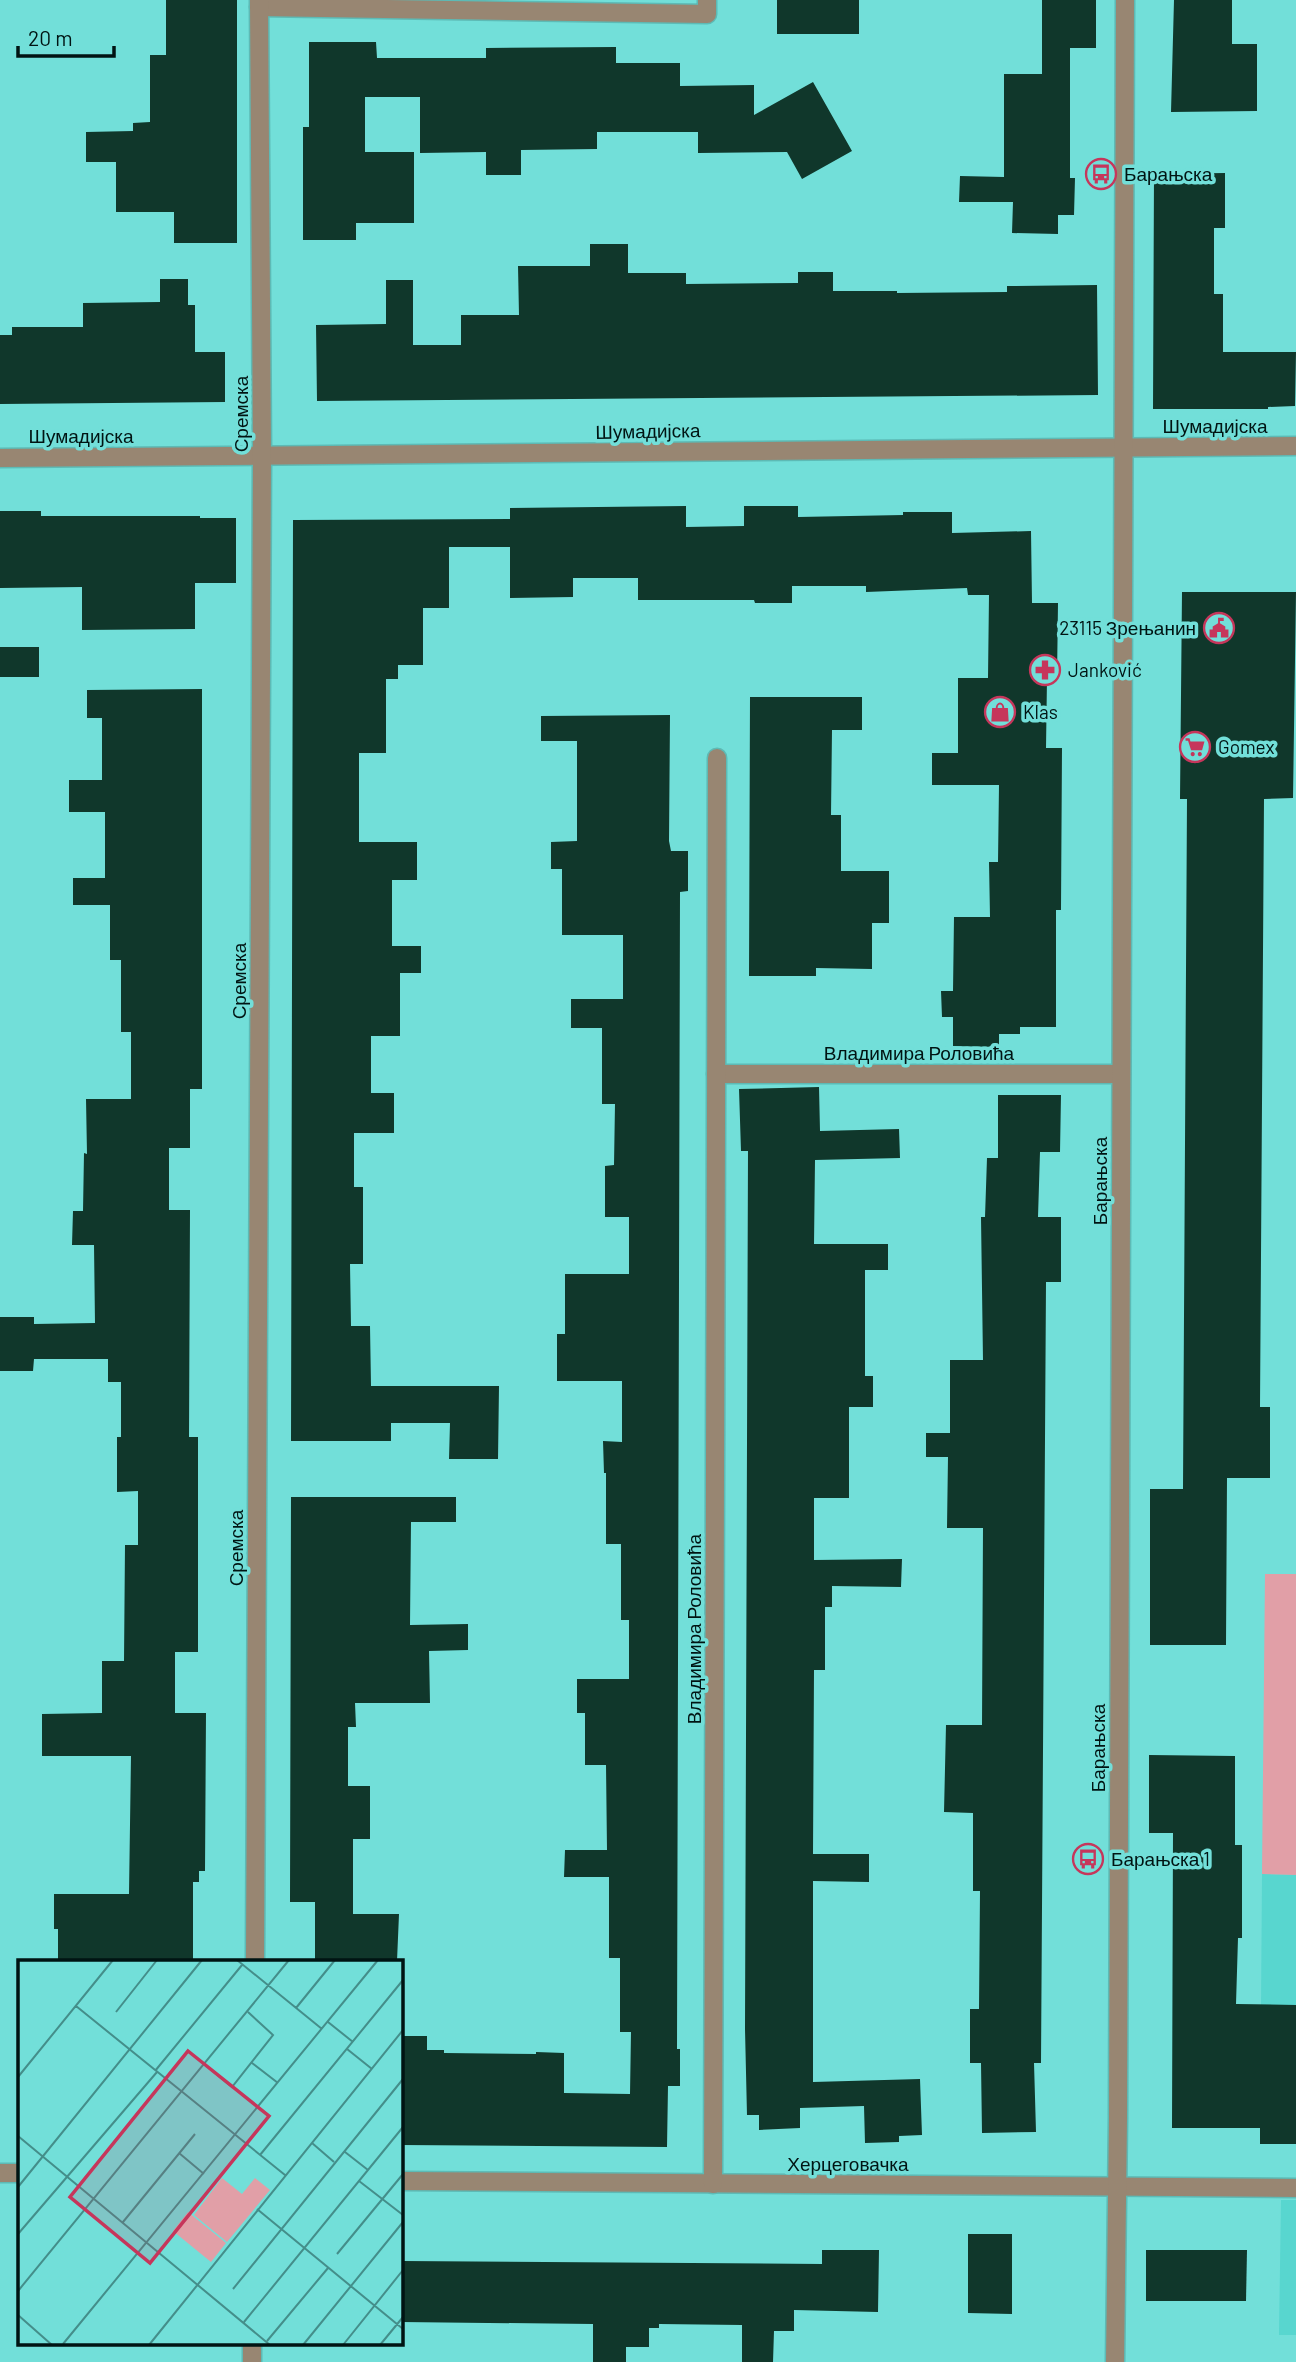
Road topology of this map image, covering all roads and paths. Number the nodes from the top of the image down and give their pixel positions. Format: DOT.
graph roads {
  1 [pos="707,0"];
  2 [pos="1125,0"];
  3 [pos="259,3"];
  4 [pos="1296,446"];
  5 [pos="1124,447"];
  6 [pos="262,456"];
  7 [pos="0,458"];
  8 [pos="717,758"];
  9 [pos="716,1074"];
  10 [pos="1121,1074"];
  11 [pos="255,1960"];
  12 [pos="0,2173"];
  13 [pos="18,2173"];
  14 [pos="402,2181"];
  15 [pos="713,2184"];
  16 [pos="1118,2186"];
  17 [pos="1296,2188"];
  18 [pos="252,2344"];
  19 [pos="252,2362"];
  20 [pos="1115,2362"];
  1 -- 3 [label="street"];
  2 -- 5 [label="street, Барањска"];
  3 -- 6 [label="street, Сремска"];
  4 -- 5 [label="street, Шумадијска"];
  5 -- 6 [label="street, Шумадијска"];
  5 -- 10 [label="street, Барањска"];
  6 -- 7 [label="street, Шумадијска"];
  6 -- 11 [label="street, Сремска"];
  8 -- 9 [label="street, Владимира Роловића"];
  9 -- 10 [label="street, Владимира Роловића"];
  9 -- 15 [label="street, Владимира Роловића"];
  10 -- 16 [label="street, Барањска"];
  12 -- 13 [label="street"];
  14 -- 15 [label="street, Херцеговачка"];
  15 -- 16 [label="street, Херцеговачка"];
  16 -- 17 [label="street, Херцеговачка"];
  16 -- 20 [label="street, Барањска"];
  18 -- 19 [label="street"];
}
